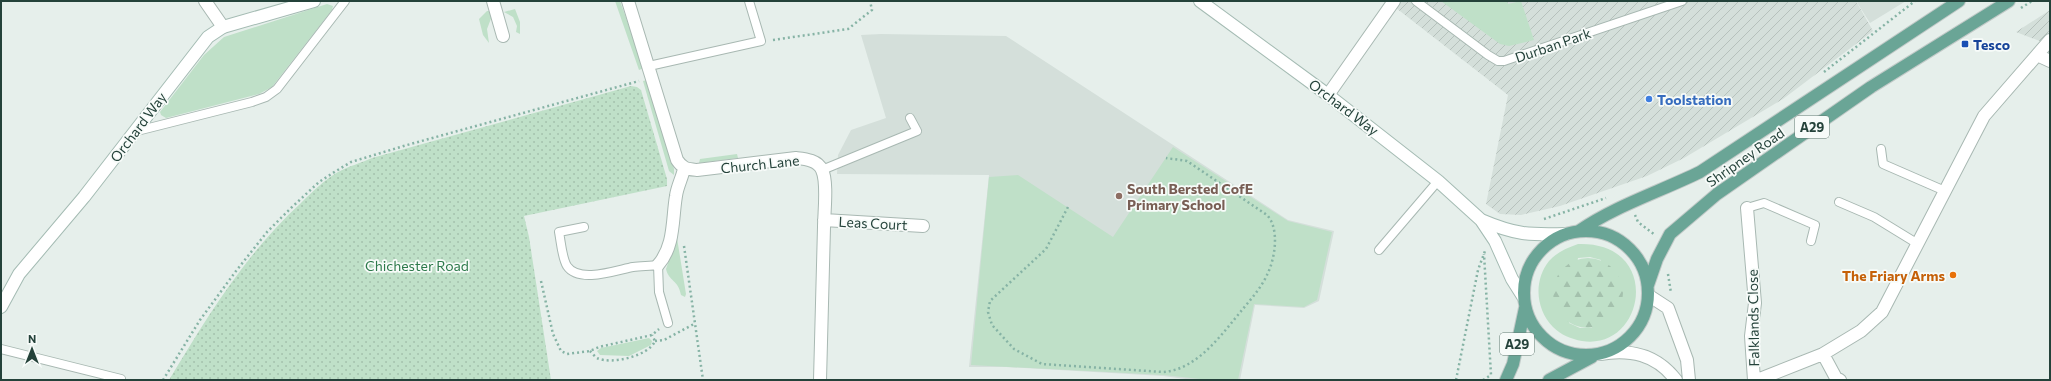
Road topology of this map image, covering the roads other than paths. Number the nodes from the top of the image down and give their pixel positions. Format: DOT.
graph roads {
  1 [pos="205,1"];
  2 [pos="314,1"];
  3 [pos="345,1"];
  4 [pos="493,1"];
  5 [pos="628,1"];
  6 [pos="750,1"];
  7 [pos="1200,1"];
  8 [pos="1394,1"];
  9 [pos="1416,1"];
  10 [pos="1682,1"];
  11 [pos="1958,1"];
  12 [pos="2009,1"];
  13 [pos="223,27"];
  14 [pos="503,36"];
  15 [pos="2050,40"];
  16 [pos="2038,55"];
  17 [pos="2050,61"];
  18 [pos="651,70"];
  19 [pos="1328,95"];
  20 [pos="910,118"];
  21 [pos="136,131"];
  22 [pos="1881,149"];
  23 [pos="684,169"];
  24 [pos="822,170"];
  25 [pos="1438,180"];
  26 [pos="1945,191"];
  27 [pos="1840,202"];
  28 [pos="1747,208"];
  29 [pos="824,220"];
  30 [pos="1481,220"];
  31 [pos="923,226"];
  32 [pos="584,227"];
  33 [pos="1579,231"];
  34 [pos="1566,234"];
  35 [pos="1811,241"];
  36 [pos="1918,244"];
  37 [pos="1379,250"];
  38 [pos="658,265"];
  39 [pos="1648,290"];
  40 [pos="1524,303"];
  41 [pos="1,307"];
  42 [pos="668,323"];
  43 [pos="1,349"];
  44 [pos="1823,354"];
  45 [pos="1597,355"];
  46 [pos="121,379"];
  47 [pos="820,380"];
  48 [pos="1506,380"];
  49 [pos="1550,380"];
  50 [pos="1676,380"];
  51 [pos="1689,380"];
  52 [pos="1755,380"];
  53 [pos="1840,380"];
  1 -- 13 [label="street"];
  2 -- 13 [label="street, Orchard Way"];
  3 -- 21 [label="lane"];
  4 -- 14 [label="street"];
  5 -- 18 [label="street"];
  6 -- 18 [label="lane"];
  7 -- 19 [label="street, Orchard Way"];
  8 -- 19 [label="street"];
  9 -- 10 [label="lane, Durban Park"];
  11 -- 33 [label="main road, Shripney Road / A29"];
  12 -- 39 [label="main road, Shripney Road / A29"];
  13 -- 21 [label="street, Orchard Way"];
  15 -- 16 [label="street"];
  16 -- 17 [label="street"];
  16 -- 26 [label="street"];
  18 -- 23 [label="street"];
  19 -- 25 [label="street, Orchard Way"];
  20 -- 24 [label="lane"];
  21 -- 41 [label="street, Orchard Way"];
  22 -- 26 [label="lane"];
  23 -- 24 [label="street, Church Lane"];
  23 -- 38 [label="street"];
  24 -- 29 [label="street"];
  25 -- 30 [label="street, Orchard Way"];
  25 -- 37 [label="lane"];
  26 -- 36 [label="street"];
  27 -- 36 [label="lane"];
  28 -- 35 [label="lane"];
  28 -- 52 [label="street, Falklands Close"];
  29 -- 31 [label="street, Leas Court"];
  29 -- 47 [label="street"];
  30 -- 34 [label="street"];
  30 -- 40 [label="street"];
  32 -- 38 [label="lane"];
  33 -- 34 [label="main road, Shripney Road"];
  33 -- 39 [label="main road, Shripney Road"];
  34 -- 40 [label="main road, Shripney Road"];
  36 -- 44 [label="street"];
  38 -- 42 [label="lane"];
  39 -- 45 [label="main road, Shripney Road"];
  39 -- 51 [label="street"];
  40 -- 45 [label="main road, Shripney Road"];
  40 -- 48 [label="main road, Shripney Road / A29"];
  43 -- 46 [label="lane"];
  44 -- 52 [label="street"];
  44 -- 53 [label="street"];
  45 -- 49 [label="main road, Shripney Road"];
  45 -- 50 [label="street"];
}
